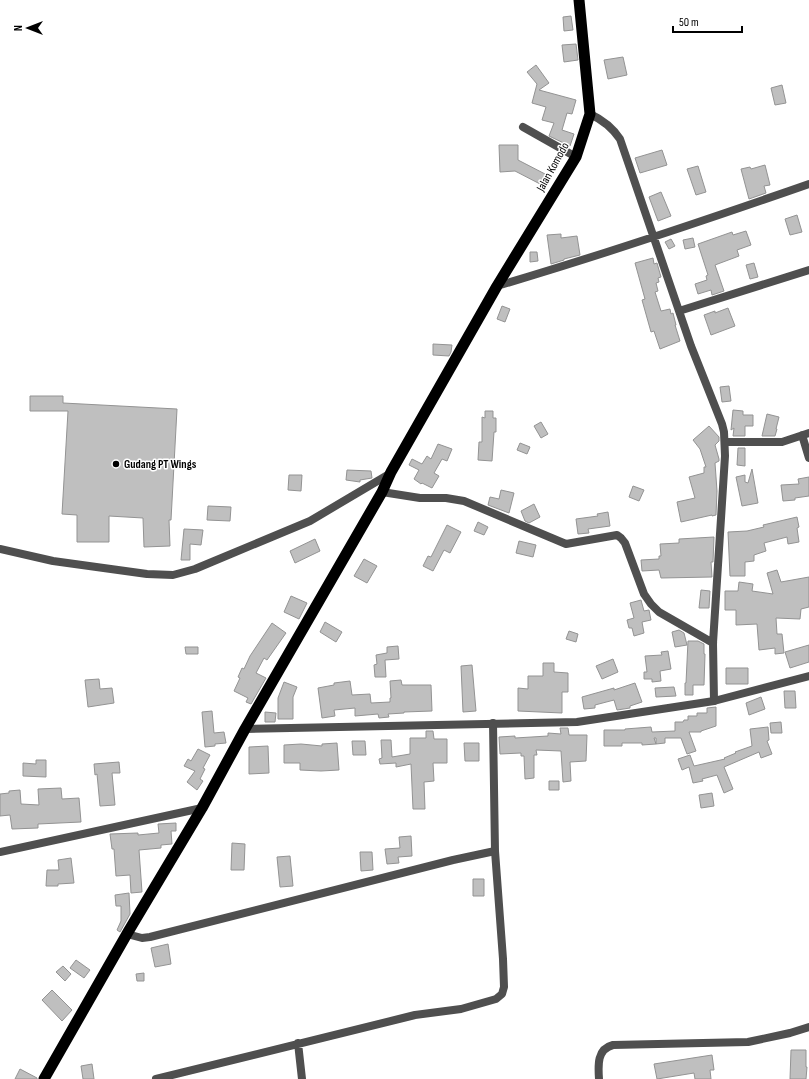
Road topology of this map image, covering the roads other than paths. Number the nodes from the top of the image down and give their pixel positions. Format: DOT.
graph roads {
  1 [pos="579,0"];
  2 [pos="590,114"];
  3 [pos="523,127"];
  4 [pos="576,157"];
  5 [pos="809,184"];
  6 [pos="654,238"];
  7 [pos="809,270"];
  8 [pos="497,286"];
  9 [pos="679,311"];
  10 [pos="805,434"];
  11 [pos="725,442"];
  12 [pos="809,458"];
  13 [pos="392,472"];
  14 [pos="382,492"];
  15 [pos="0,548"];
  16 [pos="713,643"];
  17 [pos="809,676"];
  18 [pos="714,701"];
  19 [pos="493,723"];
  20 [pos="245,729"];
  21 [pos="202,808"];
  22 [pos="0,852"];
  23 [pos="495,852"];
  24 [pos="127,934"];
  25 [pos="809,1027"];
  26 [pos="298,1043"];
  27 [pos="44,1079"];
  28 [pos="156,1079"];
  29 [pos="302,1079"];
  30 [pos="599,1079"];
  1 -- 2 [label="highway, Jalan Komodo"];
  2 -- 4 [label="highway, Jalan Komodo"];
  2 -- 6 [label="street"];
  3 -- 4 [label="street"];
  4 -- 8 [label="highway, Jalan Komodo"];
  5 -- 6 [label="street"];
  6 -- 8 [label="street"];
  6 -- 9 [label="street"];
  7 -- 9 [label="street"];
  8 -- 13 [label="highway, Jalan Komodo"];
  9 -- 11 [label="street"];
  10 -- 11 [label="street"];
  10 -- 12 [label="street"];
  11 -- 16 [label="street"];
  13 -- 14 [label="highway, Jalan Komodo"];
  13 -- 15 [label="street"];
  14 -- 16 [label="street"];
  14 -- 20 [label="highway, Jalan Komodo"];
  16 -- 18 [label="street"];
  17 -- 18 [label="street"];
  18 -- 19 [label="street"];
  19 -- 20 [label="street"];
  19 -- 23 [label="street"];
  20 -- 21 [label="highway, Jalan Komodo"];
  21 -- 22 [label="street"];
  21 -- 24 [label="highway, Jalan Komodo"];
  23 -- 24 [label="street"];
  23 -- 26 [label="street"];
  24 -- 27 [label="highway, Jalan Komodo"];
  25 -- 30 [label="street"];
  26 -- 28 [label="street"];
  26 -- 29 [label="street"];
}
